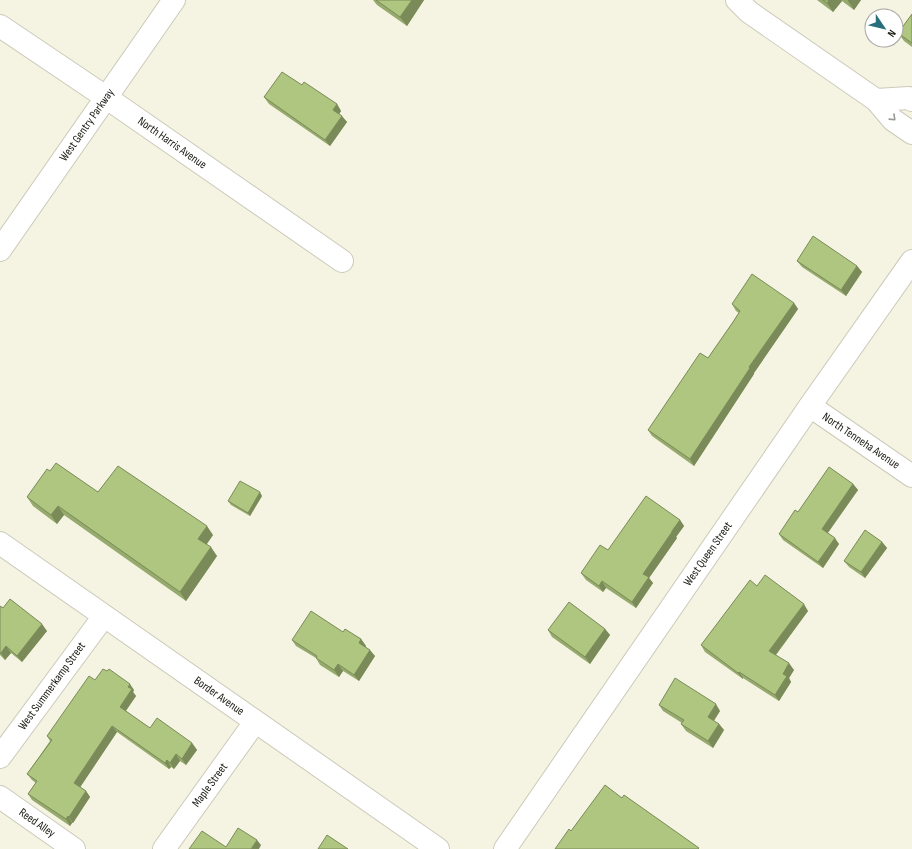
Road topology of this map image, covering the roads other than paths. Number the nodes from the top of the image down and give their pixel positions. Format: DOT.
graph roads {
  1 [pos="174,0"];
  2 [pos="737,0"];
  3 [pos="0,26"];
  4 [pos="107,98"];
  5 [pos="876,100"];
  6 [pos="912,100"];
  7 [pos="912,133"];
  8 [pos="0,250"];
  9 [pos="342,261"];
  10 [pos="912,261"];
  11 [pos="810,406"];
  12 [pos="912,476"];
  13 [pos="0,543"];
  14 [pos="104,616"];
  15 [pos="255,722"];
  16 [pos="0,757"];
  17 [pos="0,797"];
  18 [pos="74,849"];
  19 [pos="164,849"];
  20 [pos="438,849"];
  21 [pos="504,849"];
  1 -- 4 [label="street, West Gentry Parkway"];
  2 -- 5 [label="street"];
  3 -- 4 [label="street, North Harris Avenue"];
  4 -- 8 [label="street, West Gentry Parkway"];
  4 -- 9 [label="street, North Harris Avenue"];
  5 -- 6 [label="street"];
  5 -- 7 [label="street, one-way"];
  10 -- 11 [label="street, West Queen Street"];
  11 -- 12 [label="street, North Tenneha Avenue"];
  11 -- 21 [label="street, West Queen Street"];
  13 -- 14 [label="street, Border Avenue"];
  14 -- 15 [label="street, Border Avenue"];
  14 -- 16 [label="street, West Summerkamp Street"];
  15 -- 19 [label="street, Maple Street"];
  15 -- 20 [label="street, Border Avenue"];
  17 -- 18 [label="street, Reed Alley"];
}
